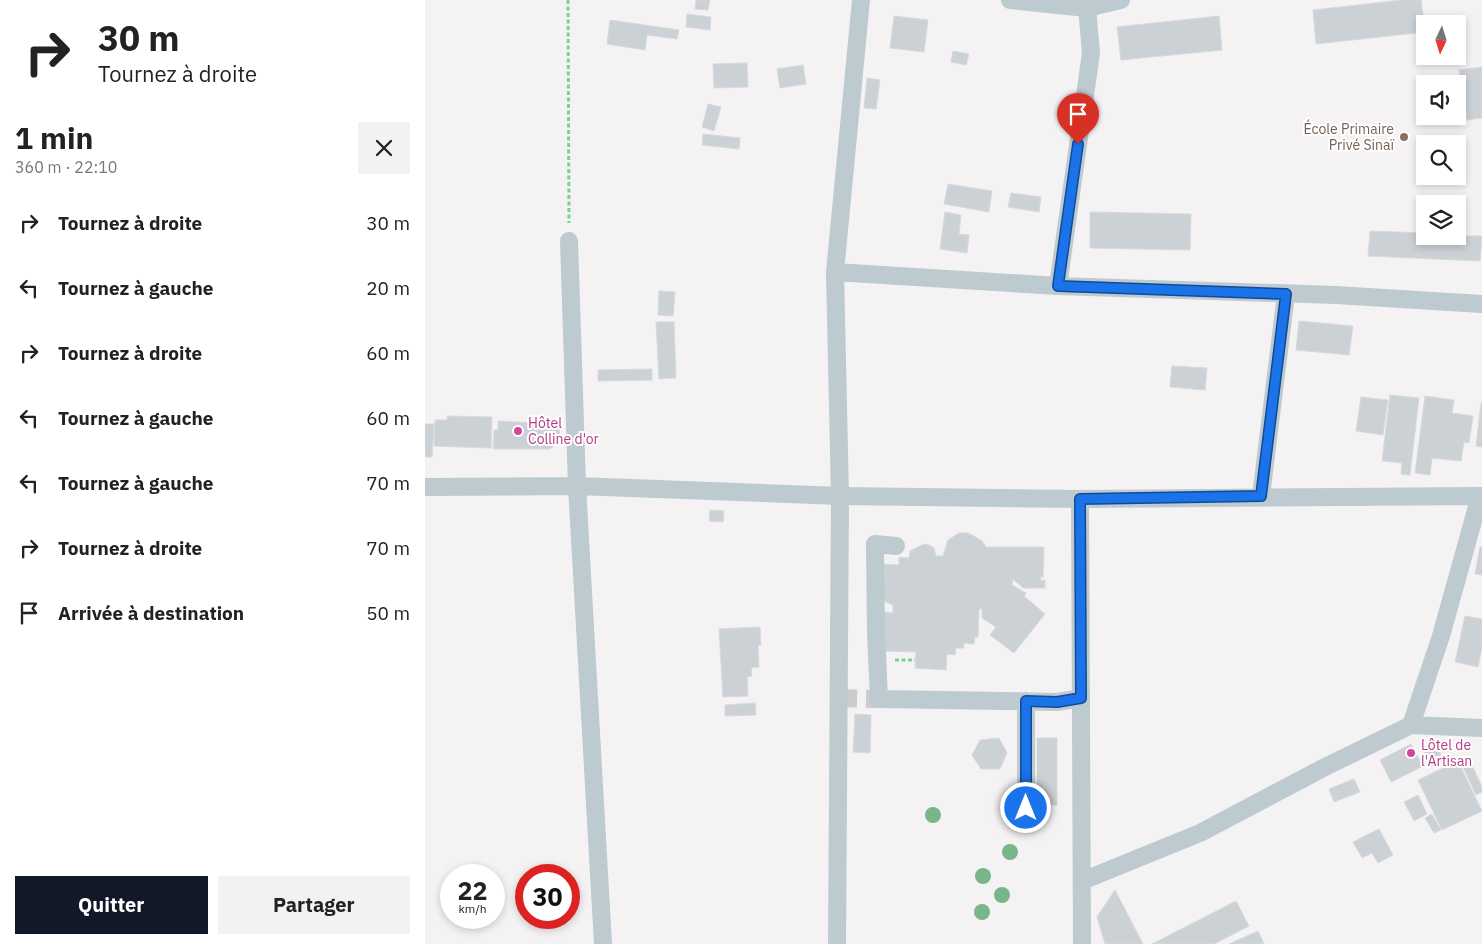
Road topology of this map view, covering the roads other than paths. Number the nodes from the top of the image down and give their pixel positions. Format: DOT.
graph roads {
  1 [pos="861,0"];
  2 [pos="1010,0"];
  3 [pos="1121,0"];
  4 [pos="1087,4"];
  5 [pos="569,241"];
  6 [pos="835,272"];
  7 [pos="1058,286"];
  8 [pos="1286,294"];
  9 [pos="1482,304"];
  10 [pos="577,486"];
  11 [pos="425,487"];
  12 [pos="840,496"];
  13 [pos="1261,496"];
  14 [pos="1481,496"];
  15 [pos="1080,499"];
  16 [pos="896,546"];
  17 [pos="1081,698"];
  18 [pos="1026,701"];
  19 [pos="1411,725"];
  20 [pos="1482,728"];
  21 [pos="1026,808"];
  22 [pos="1082,881"];
  23 [pos="603,944"];
  24 [pos="837,944"];
  25 [pos="1082,944"];
  1 -- 6 [label="street"];
  2 -- 4 [label="street"];
  3 -- 4 [label="street"];
  4 -- 7 [label="street"];
  5 -- 10 [label="street"];
  6 -- 7 [label="street"];
  6 -- 12 [label="street"];
  7 -- 8 [label="street"];
  8 -- 9 [label="street"];
  8 -- 13 [label="street"];
  10 -- 11 [label="street"];
  10 -- 12 [label="street"];
  10 -- 23 [label="street"];
  12 -- 15 [label="street"];
  12 -- 24 [label="street"];
  13 -- 14 [label="street"];
  13 -- 15 [label="street"];
  14 -- 19 [label="street"];
  15 -- 17 [label="street"];
  16 -- 18 [label="street"];
  17 -- 18 [label="street"];
  17 -- 22 [label="street"];
  18 -- 21 [label="street"];
  19 -- 20 [label="street"];
  19 -- 22 [label="street"];
  22 -- 25 [label="street"];
}
